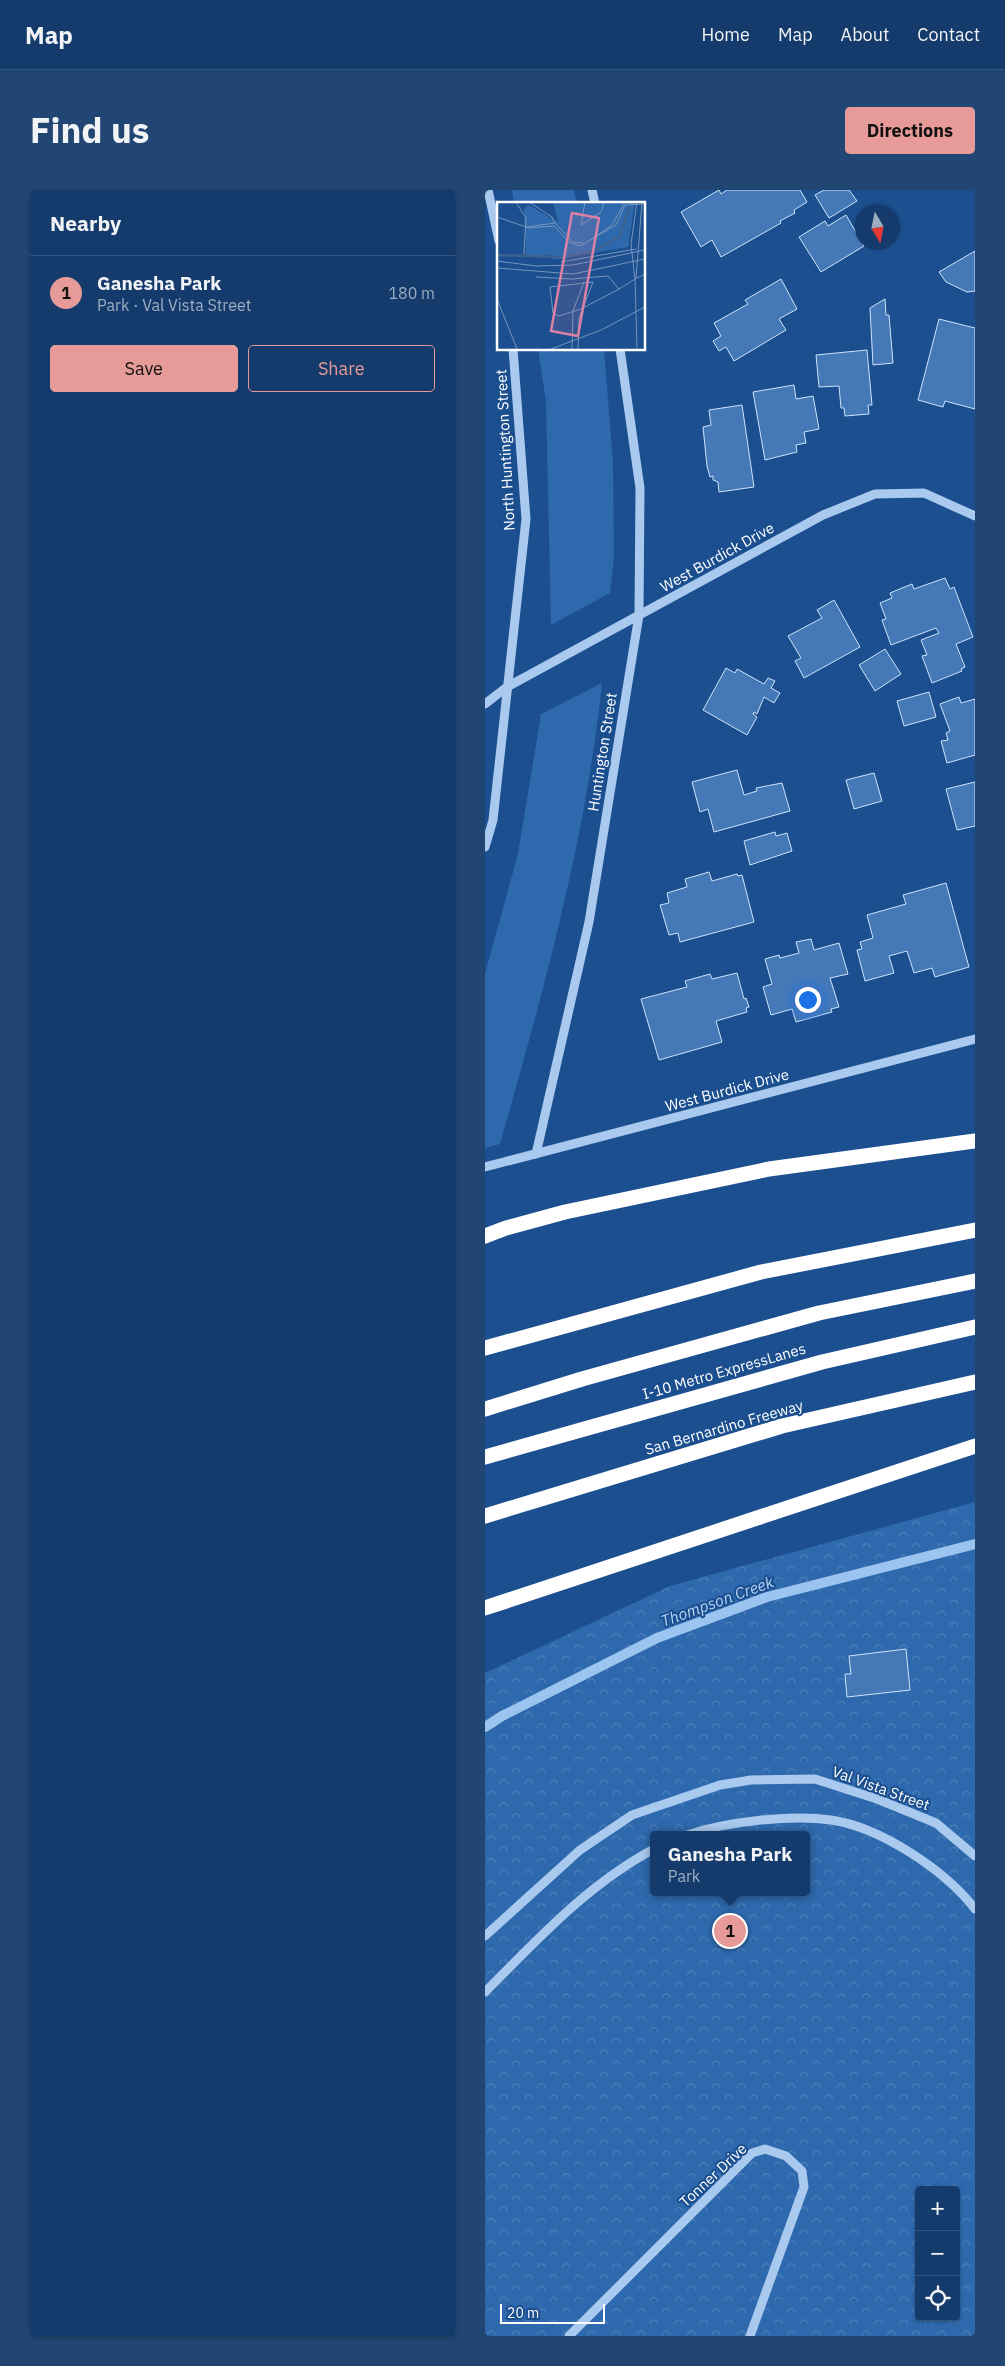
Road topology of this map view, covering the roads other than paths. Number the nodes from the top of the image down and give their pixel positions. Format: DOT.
graph roads {
  1 [pos="488,190"];
  2 [pos="497,232"];
  3 [pos="513,350"];
  4 [pos="620,350"];
  5 [pos="975,516"];
  6 [pos="639,615"];
  7 [pos="507,687"];
  8 [pos="485,704"];
  9 [pos="485,847"];
  10 [pos="975,1039"];
  11 [pos="975,1142"];
  12 [pos="536,1154"];
  13 [pos="485,1167"];
  14 [pos="975,1230"];
  15 [pos="485,1236"];
  16 [pos="975,1281"];
  17 [pos="975,1328"];
  18 [pos="485,1348"];
  19 [pos="975,1382"];
  20 [pos="485,1409"];
  21 [pos="975,1446"];
  22 [pos="485,1457"];
  23 [pos="485,1516"];
  24 [pos="485,1608"];
  25 [pos="698,1831"];
  26 [pos="650,1851"];
  27 [pos="975,1856"];
  28 [pos="975,1909"];
  29 [pos="485,1936"];
  30 [pos="485,1992"];
  31 [pos="569,2336"];
  32 [pos="750,2336"];
  1 -- 2 [label="street"];
  3 -- 7 [label="street, North Huntington Street"];
  4 -- 6 [label="street, Huntington Street"];
  5 -- 6 [label="street, West Burdick Drive"];
  6 -- 7 [label="street, West Burdick Drive"];
  6 -- 12 [label="street, Huntington Street"];
  7 -- 8 [label="street, West Burdick Drive"];
  7 -- 9 [label="street, North Huntington Street"];
  10 -- 12 [label="street, West Burdick Drive"];
  11 -- 15 [label="highway"];
  12 -- 13 [label="street, West Burdick Drive"];
  14 -- 18 [label="highway"];
  16 -- 20 [label="highway, I-10 Metro ExpressLanes"];
  17 -- 22 [label="highway, I-10 Metro ExpressLanes"];
  19 -- 23 [label="highway, San Bernardino Freeway"];
  21 -- 24 [label="highway"];
  25 -- 28 [label="street"];
  26 -- 30 [label="street"];
  27 -- 29 [label="street, Val Vista Street"];
  31 -- 32 [label="street, Tonner Drive"];
}
